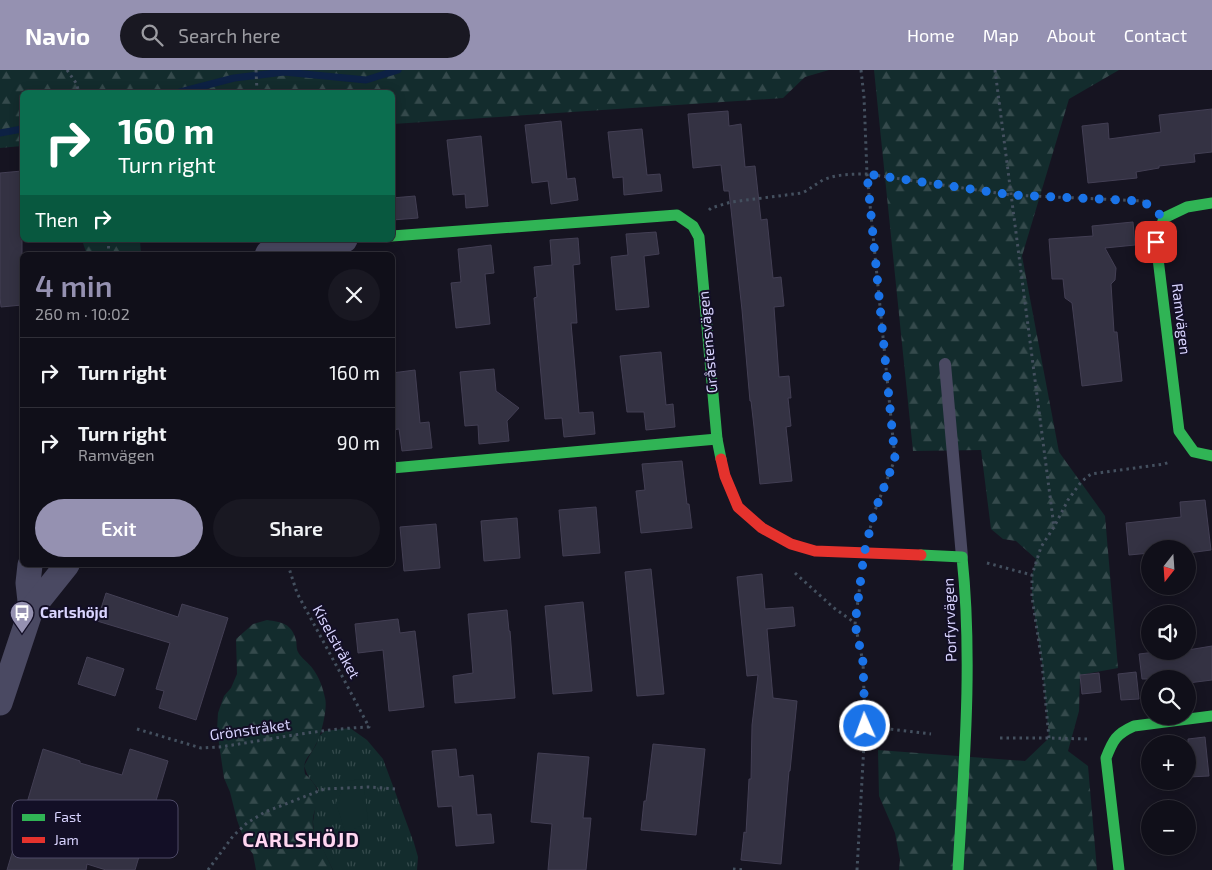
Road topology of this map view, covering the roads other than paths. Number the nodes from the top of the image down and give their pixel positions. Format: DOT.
graph roads {
  1 [pos="1212,203"];
  2 [pos="395,236"];
  3 [pos="320,242"];
  4 [pos="268,252"];
  5 [pos="945,364"];
  6 [pos="717,439"];
  7 [pos="1212,456"];
  8 [pos="395,468"];
  9 [pos="962,557"];
  10 [pos="30,567"];
  11 [pos="65,567"];
  12 [pos="31,610"];
  13 [pos="0,703"];
  14 [pos="1212,716"];
  15 [pos="958,870"];
  16 [pos="1119,870"];
  1 -- 7 [label="street, Ramvägen"];
  2 -- 6 [label="street, Gråstensvägen"];
  3 -- 4 [label="street"];
  5 -- 9 [label="lane"];
  6 -- 8 [label="street"];
  6 -- 9 [label="street, Porfyrvägen"];
  9 -- 15 [label="street, Porfyrvägen"];
  10 -- 12 [label="street"];
  11 -- 12 [label="street"];
  12 -- 13 [label="street"];
  14 -- 16 [label="street"];
}
